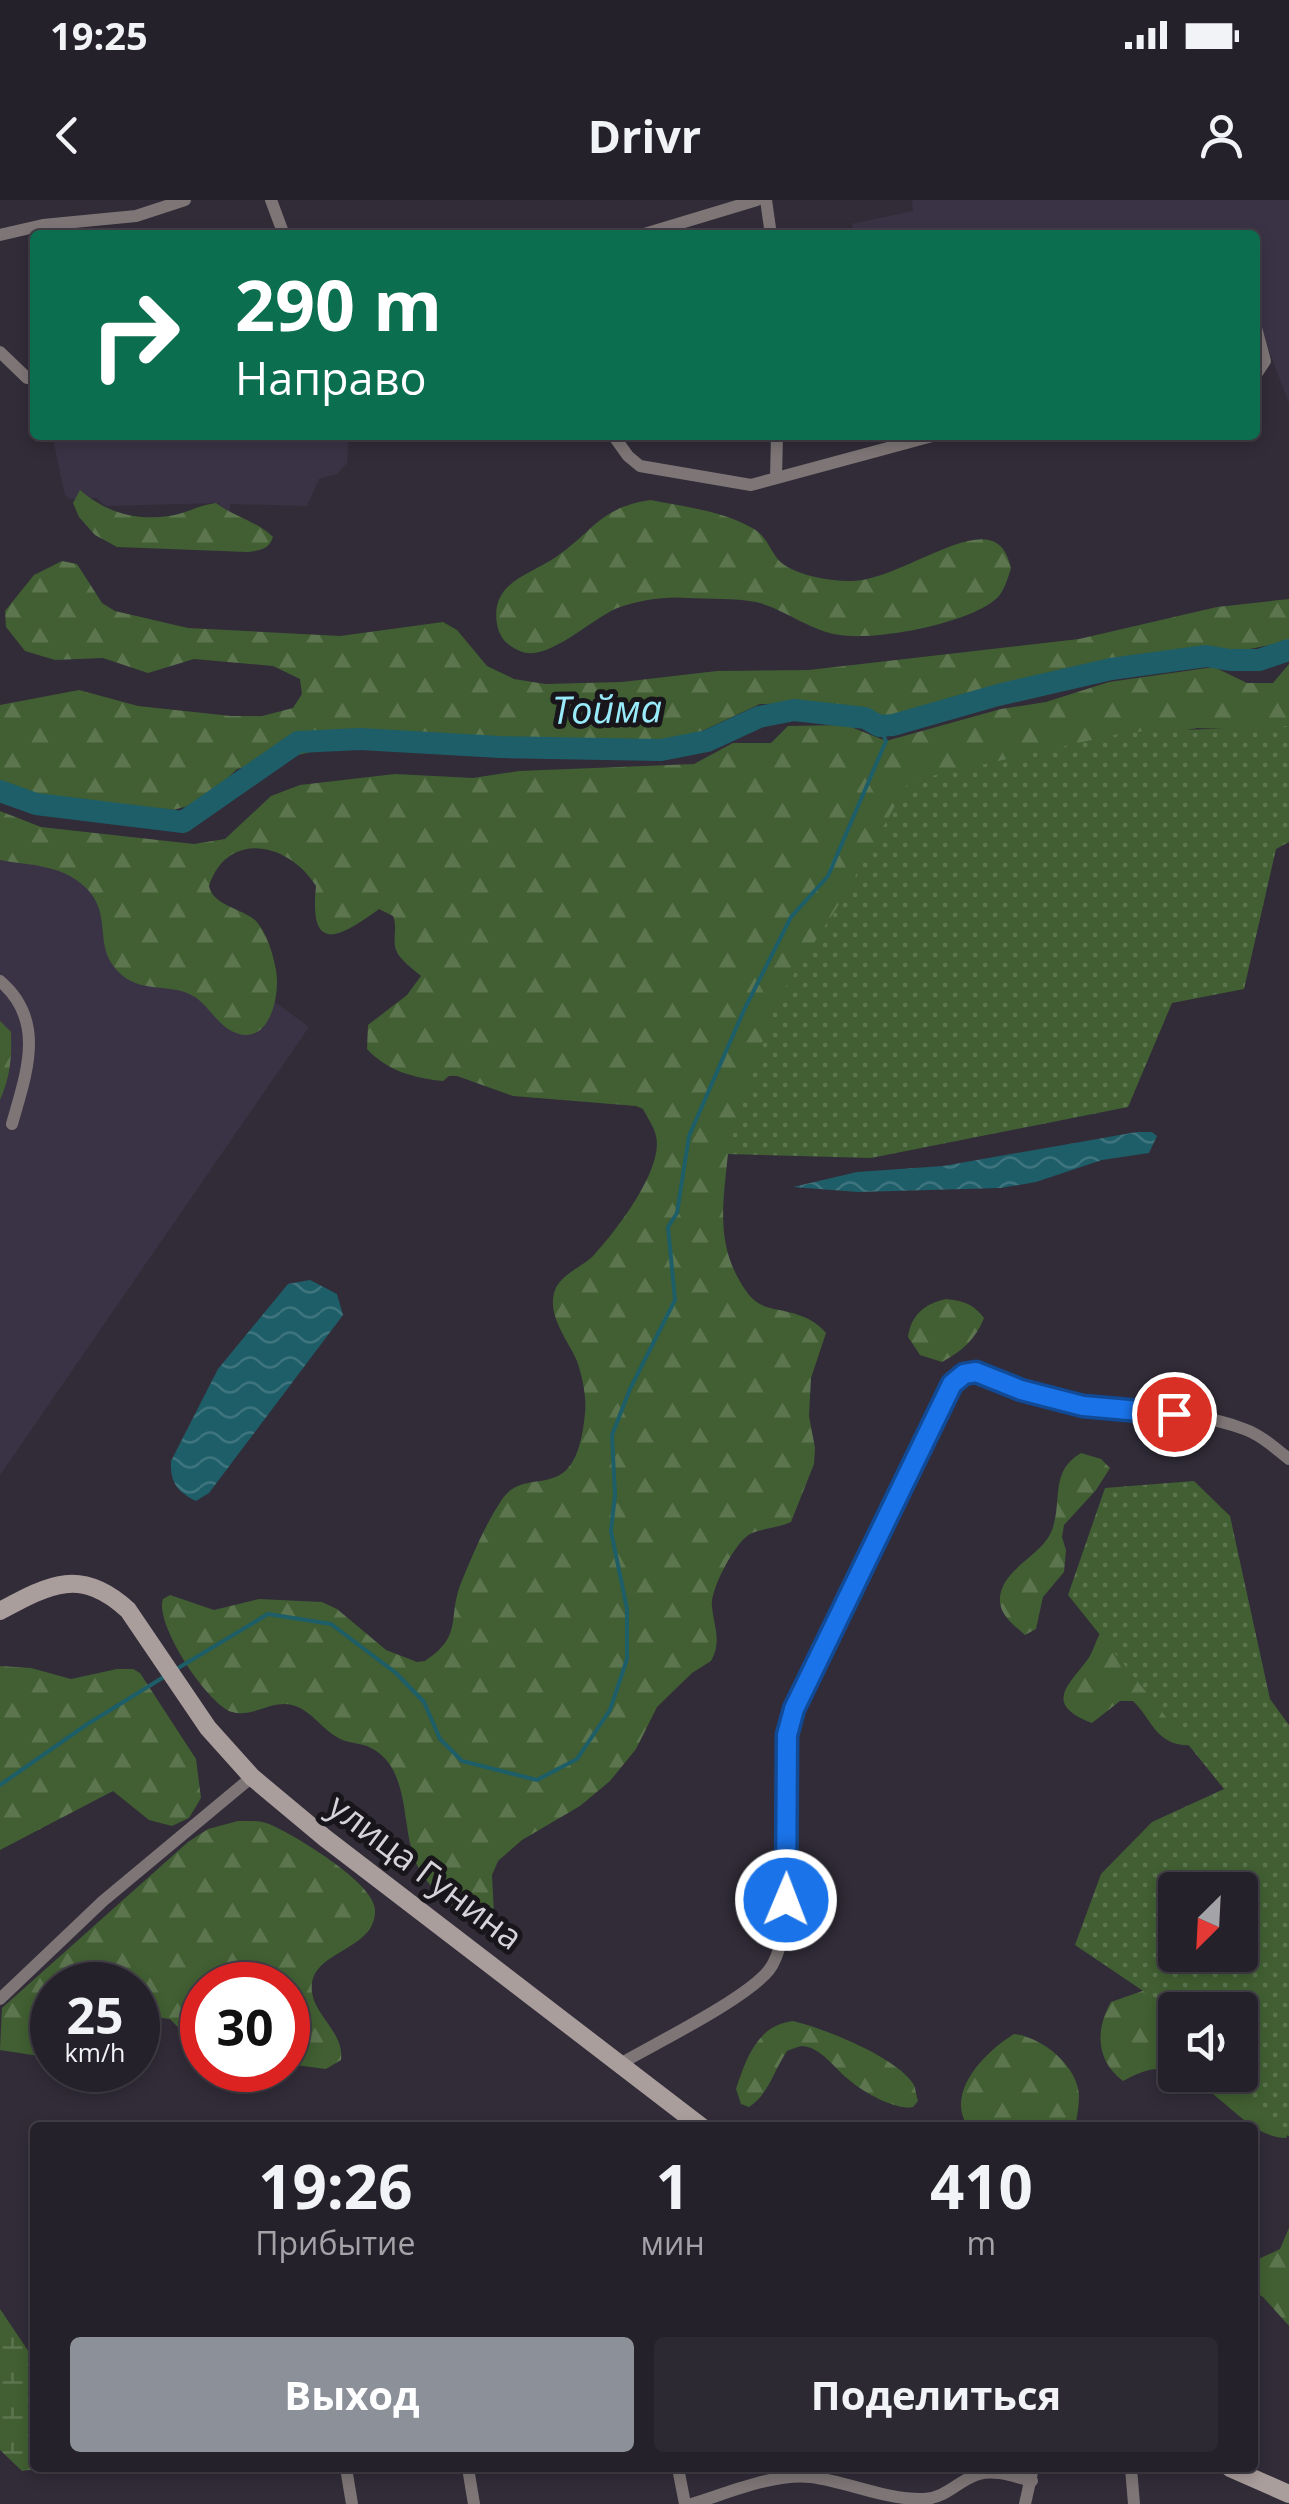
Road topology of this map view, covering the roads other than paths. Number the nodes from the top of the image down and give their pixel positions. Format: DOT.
graph roads {
  1 [pos="184,200"];
  2 [pos="271,200"];
  3 [pos="758,200"];
  4 [pos="766,200"];
  5 [pos="282,230"];
  6 [pos="658,230"];
  7 [pos="771,230"];
  8 [pos="0,235"];
  9 [pos="1260,341"];
  10 [pos="0,352"];
  11 [pos="1260,369"];
  12 [pos="27,378"];
  13 [pos="617,440"];
  14 [pos="776,440"];
  15 [pos="917,440"];
  16 [pos="776,478"];
  17 [pos="0,981"];
  18 [pos="12,1124"];
  19 [pos="1289,1459"];
  20 [pos="0,1611"];
  21 [pos="252,1777"];
  22 [pos="0,1999"];
  23 [pos="620,2064"];
  24 [pos="695,2122"];
  25 [pos="347,2472"];
  26 [pos="469,2472"];
  27 [pos="679,2472"];
  28 [pos="832,2472"];
  29 [pos="1131,2472"];
  30 [pos="1239,2472"];
  31 [pos="1032,2474"];
  32 [pos="835,2483"];
  33 [pos="1289,2494"];
  34 [pos="869,2498"];
  35 [pos="352,2504"];
  36 [pos="474,2504"];
  37 [pos="688,2504"];
  38 [pos="1025,2504"];
  39 [pos="1134,2504"];
  1 -- 8 [label="street"];
  2 -- 5 [label="street"];
  3 -- 6 [label="street"];
  4 -- 7 [label="street"];
  9 -- 11 [label="street"];
  10 -- 12 [label="street"];
  13 -- 16 [label="street"];
  14 -- 16 [label="street"];
  15 -- 16 [label="street"];
  17 -- 18 [label="street"];
  19 -- 23 [label="street"];
  20 -- 21 [label="main road, улица Гунина"];
  21 -- 22 [label="street"];
  21 -- 23 [label="main road, улица Гунина"];
  23 -- 24 [label="main road, улица Гунина"];
  25 -- 35 [label="street"];
  26 -- 36 [label="street"];
  27 -- 37 [label="street"];
  28 -- 32 [label="street"];
  29 -- 39 [label="street"];
  30 -- 33 [label="main road"];
  31 -- 34 [label="street"];
  31 -- 38 [label="street"];
  32 -- 34 [label="street"];
  32 -- 37 [label="street"];
}
